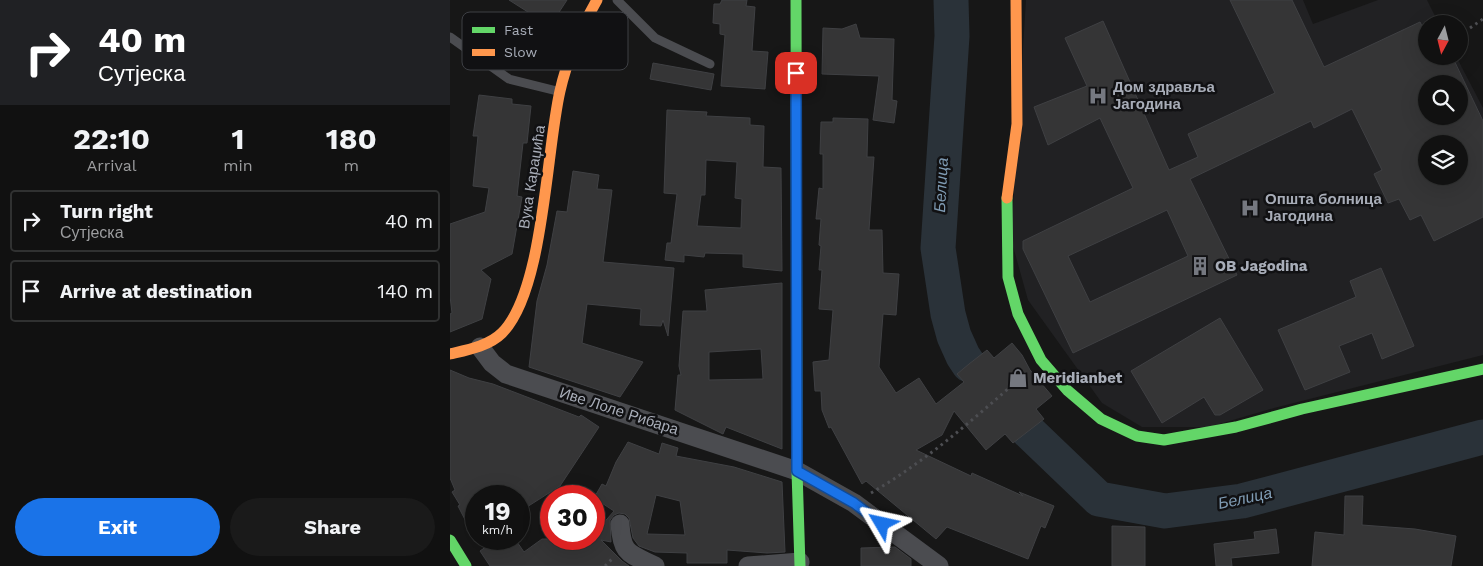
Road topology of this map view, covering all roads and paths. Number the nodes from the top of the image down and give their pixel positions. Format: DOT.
graph roads {
  1 [pos="597,0"];
  2 [pos="617,0"];
  3 [pos="796,0"];
  4 [pos="1016,0"];
  5 [pos="590,12"];
  6 [pos="1483,19"];
  7 [pos="1470,28"];
  8 [pos="450,37"];
  9 [pos="462,46"];
  10 [pos="710,64"];
  11 [pos="496,70"];
  12 [pos="566,70"];
  13 [pos="560,92"];
  14 [pos="480,347"];
  15 [pos="450,354"];
  16 [pos="1041,360"];
  17 [pos="1483,369"];
  18 [pos="797,471"];
  19 [pos="854,503"];
  20 [pos="620,524"];
  21 [pos="450,540"];
  22 [pos="453,554"];
  23 [pos="800,564"];
  24 [pos="466,566"];
  25 [pos="655,566"];
  26 [pos="748,566"];
  27 [pos="939,566"];
  1 -- 5 [label="main road, Вука Караџића"];
  2 -- 10 [label="lane"];
  3 -- 18 [label="main road"];
  4 -- 16 [label="main road"];
  6 -- 7 [label="path"];
  8 -- 9 [label="lane"];
  11 -- 13 [label="lane"];
  12 -- 13 [label="main road, Вука Караџића"];
  13 -- 14 [label="main road, Вука Караџића"];
  14 -- 15 [label="main road"];
  14 -- 18 [label="street, Иве Лоле Рибара"];
  16 -- 17 [label="main road"];
  16 -- 19 [label="path"];
  18 -- 19 [label="street, Иве Лоле Рибара"];
  18 -- 23 [label="main road"];
  19 -- 27 [label="street, Иве Лоле Рибара"];
  20 -- 25 [label="street"];
  21 -- 22 [label="main road"];
  22 -- 24 [label="main road"];
  23 -- 26 [label="street"];
}
